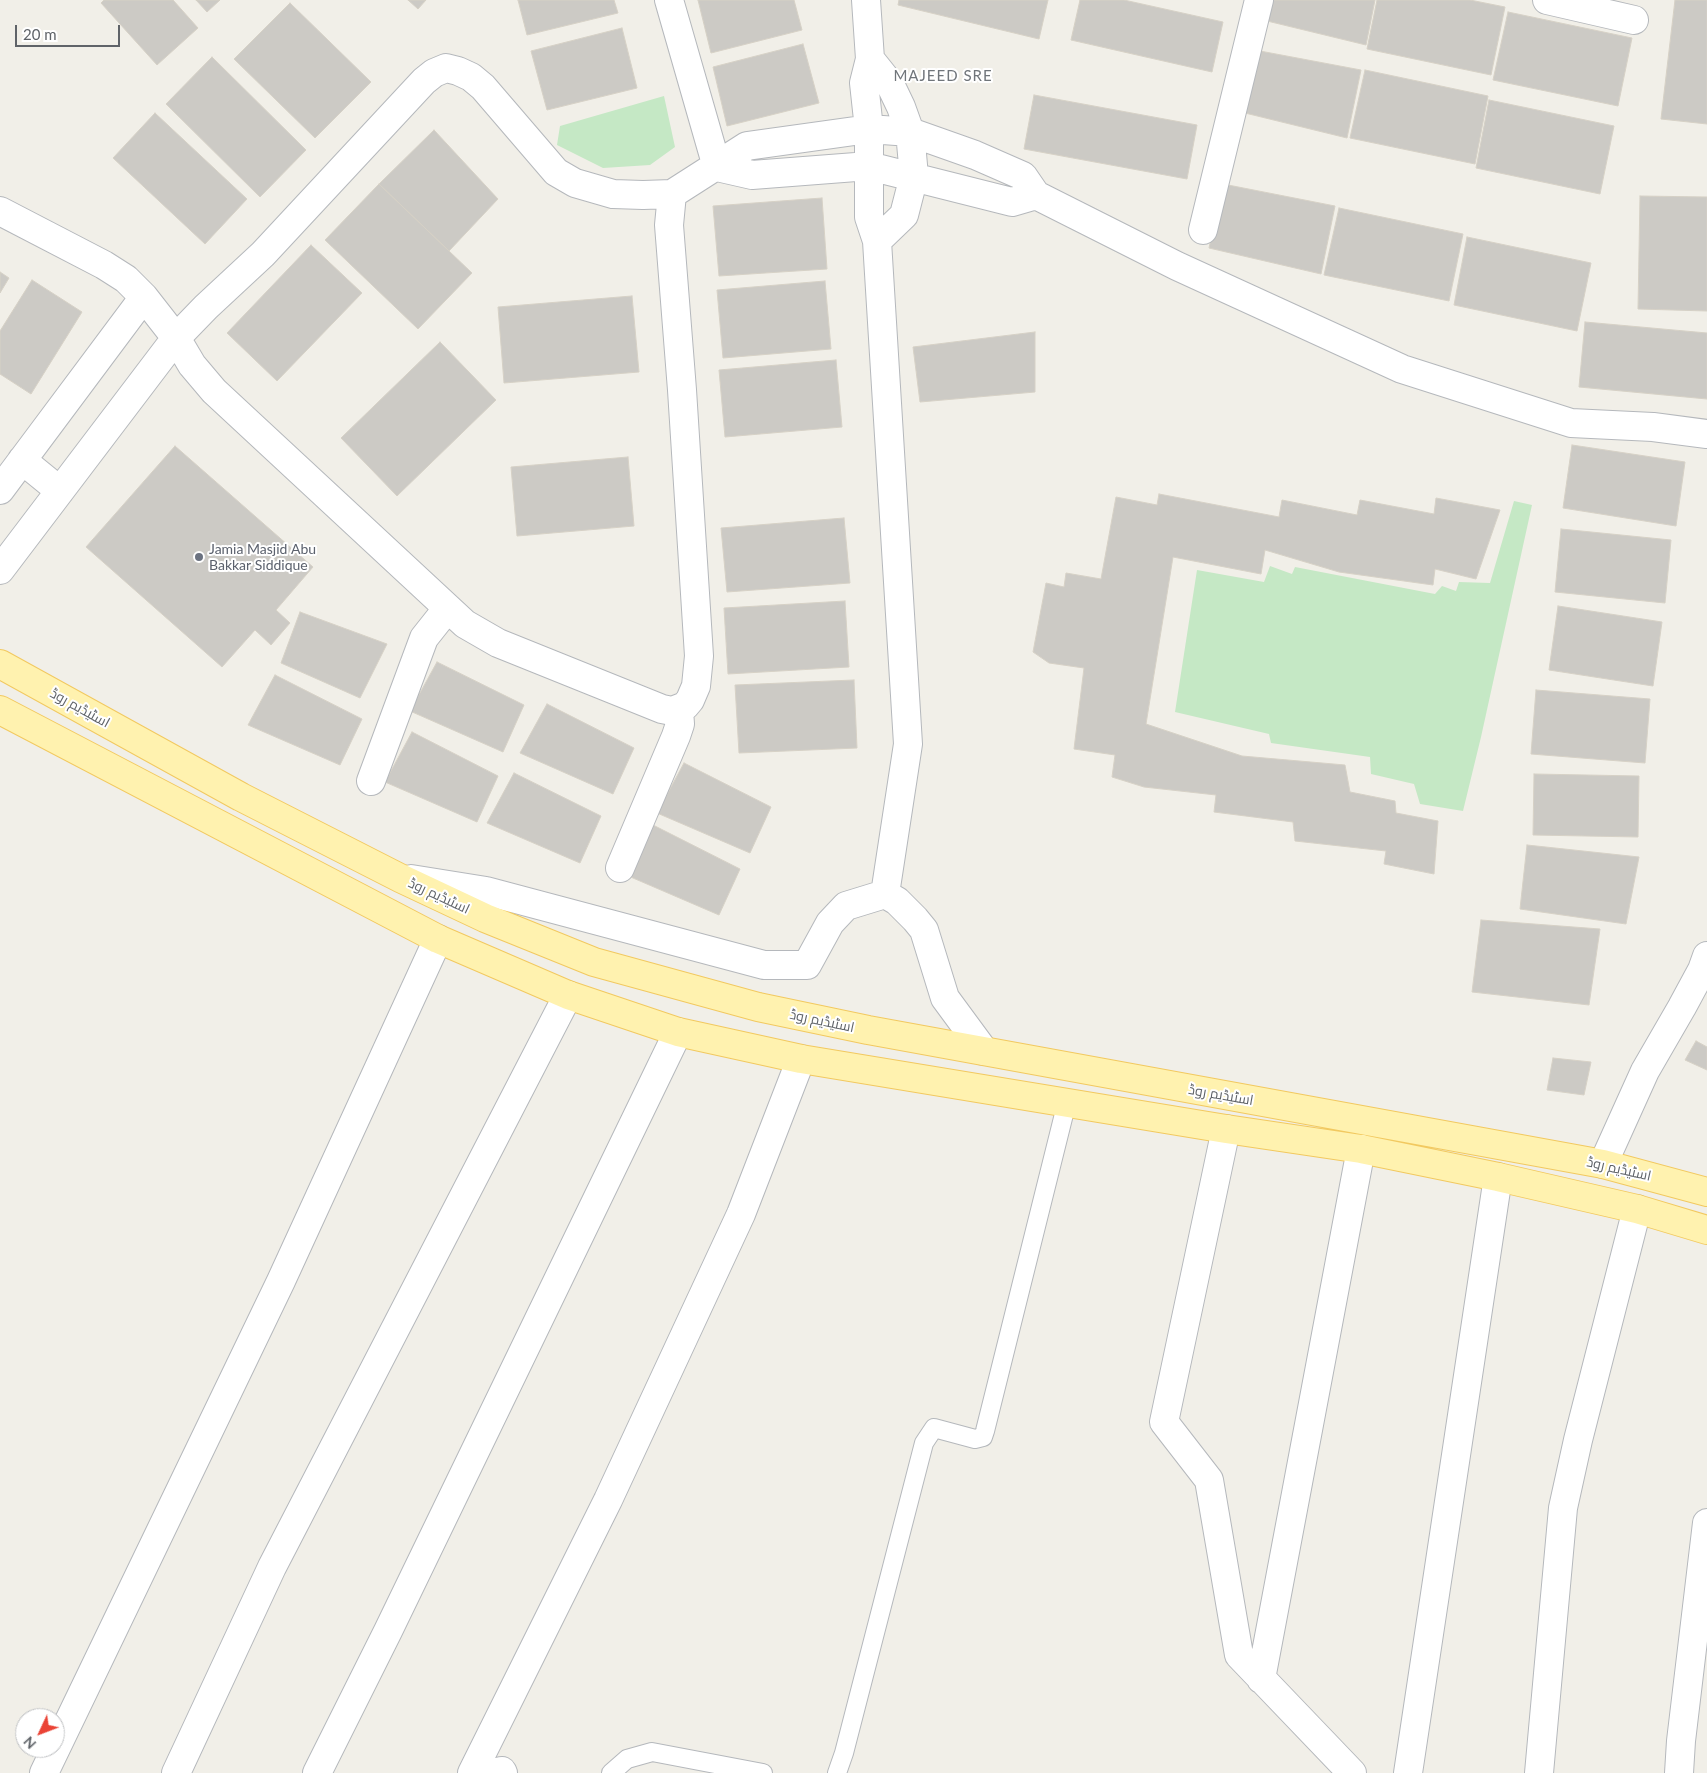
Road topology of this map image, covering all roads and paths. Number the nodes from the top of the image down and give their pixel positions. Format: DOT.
graph roads {
  1 [pos="669,0"];
  2 [pos="866,0"];
  3 [pos="1259,0"];
  4 [pos="1547,0"];
  5 [pos="1634,20"];
  6 [pos="870,59"];
  7 [pos="868,129"];
  8 [pos="910,132"];
  9 [pos="869,166"];
  10 [pos="717,167"];
  11 [pos="914,176"];
  12 [pos="672,194"];
  13 [pos="1036,195"];
  14 [pos="0,211"];
  15 [pos="1203,230"];
  16 [pos="877,241"];
  17 [pos="144,297"];
  18 [pos="176,338"];
  19 [pos="1707,434"];
  20 [pos="22,460"];
  21 [pos="0,490"];
  22 [pos="60,491"];
  23 [pos="0,570"];
  24 [pos="447,610"];
  25 [pos="0,664"];
  26 [pos="679,710"];
  27 [pos="1,714"];
  28 [pos="371,781"];
  29 [pos="620,868"];
  30 [pos="400,878"];
  31 [pos="885,894"];
  32 [pos="438,939"];
  33 [pos="1707,956"];
  34 [pos="568,995"];
  35 [pos="678,1032"];
  36 [pos="984,1052"];
  37 [pos="802,1059"];
  38 [pos="1067,1102"];
  39 [pos="1226,1129"];
  40 [pos="1361,1149"];
  41 [pos="1603,1164"];
  42 [pos="1498,1177"];
  43 [pos="1707,1192"];
  44 [pos="1637,1209"];
  45 [pos="1707,1230"];
  46 [pos="1707,1523"];
  47 [pos="1261,1679"];
  48 [pos="44,1773"];
  49 [pos="176,1773"];
  50 [pos="317,1773"];
  51 [pos="472,1773"];
  52 [pos="494,1773"];
  53 [pos="503,1773"];
  54 [pos="611,1773"];
  55 [pos="763,1773"];
  56 [pos="837,1773"];
  57 [pos="1352,1773"];
  58 [pos="1408,1773"];
  59 [pos="1539,1773"];
  60 [pos="1679,1773"];
  1 -- 10 [label="street"];
  2 -- 6 [label="street"];
  3 -- 15 [label="street"];
  4 -- 5 [label="street"];
  6 -- 7 [label="street"];
  6 -- 8 [label="street"];
  7 -- 8 [label="street"];
  7 -- 9 [label="street"];
  7 -- 10 [label="street"];
  8 -- 11 [label="street"];
  8 -- 13 [label="street"];
  9 -- 10 [label="street"];
  9 -- 11 [label="street"];
  9 -- 16 [label="street"];
  10 -- 12 [label="street"];
  11 -- 13 [label="street"];
  11 -- 16 [label="street"];
  12 -- 18 [label="street"];
  12 -- 26 [label="street"];
  13 -- 19 [label="street"];
  14 -- 17 [label="street"];
  16 -- 31 [label="street"];
  17 -- 18 [label="street"];
  17 -- 20 [label="street"];
  18 -- 22 [label="street"];
  18 -- 24 [label="street"];
  20 -- 21 [label="street"];
  20 -- 22 [label="street"];
  22 -- 23 [label="street"];
  24 -- 26 [label="street"];
  24 -- 28 [label="street"];
  25 -- 30 [label="main road, اسٹیڈیم روڈ"];
  26 -- 29 [label="street"];
  27 -- 32 [label="main road"];
  30 -- 31 [label="street"];
  30 -- 36 [label="main road, اسٹیڈیم روڈ"];
  31 -- 36 [label="street"];
  32 -- 34 [label="main road"];
  32 -- 48 [label="street"];
  33 -- 41 [label="street"];
  34 -- 35 [label="main road"];
  34 -- 49 [label="street"];
  35 -- 37 [label="main road"];
  35 -- 50 [label="street"];
  36 -- 41 [label="main road, اسٹیڈیم روڈ"];
  37 -- 38 [label="main road"];
  37 -- 51 [label="street"];
  38 -- 39 [label="main road"];
  38 -- 56 [label="lane"];
  39 -- 40 [label="main road"];
  39 -- 47 [label="street"];
  40 -- 42 [label="main road"];
  40 -- 47 [label="street"];
  41 -- 43 [label="main road, اسٹیڈیم روڈ"];
  42 -- 44 [label="main road"];
  42 -- 58 [label="street"];
  44 -- 45 [label="main road"];
  44 -- 59 [label="street"];
  46 -- 60 [label="street"];
  47 -- 57 [label="street"];
  52 -- 53 [label="street"];
  54 -- 55 [label="lane"];
}
